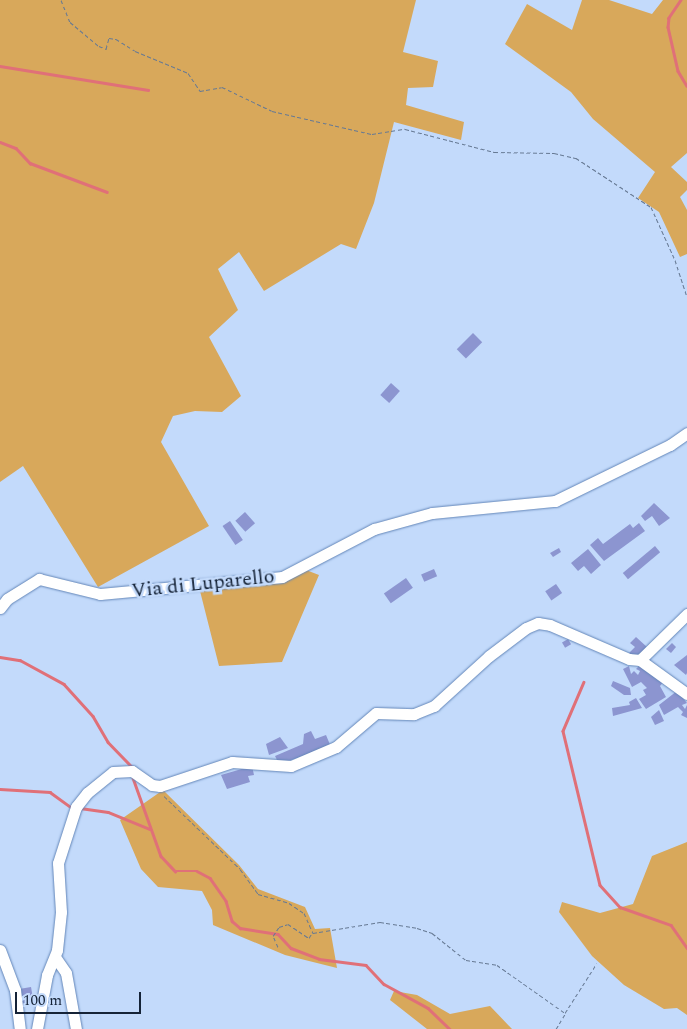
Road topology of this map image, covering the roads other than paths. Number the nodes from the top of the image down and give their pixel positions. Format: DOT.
graph roads {
  1 [pos="687,433"];
  2 [pos="0,608"];
  3 [pos="687,614"];
  4 [pos="640,660"];
  5 [pos="687,694"];
  6 [pos="0,950"];
  7 [pos="55,957"];
  8 [pos="20,1029"];
  9 [pos="37,1029"];
  10 [pos="76,1029"];
  1 -- 2 [label="street, Via di Luparello"];
  3 -- 4 [label="street"];
  4 -- 5 [label="street"];
  4 -- 7 [label="street"];
  6 -- 8 [label="street"];
  7 -- 9 [label="street"];
  7 -- 10 [label="street"];
}
